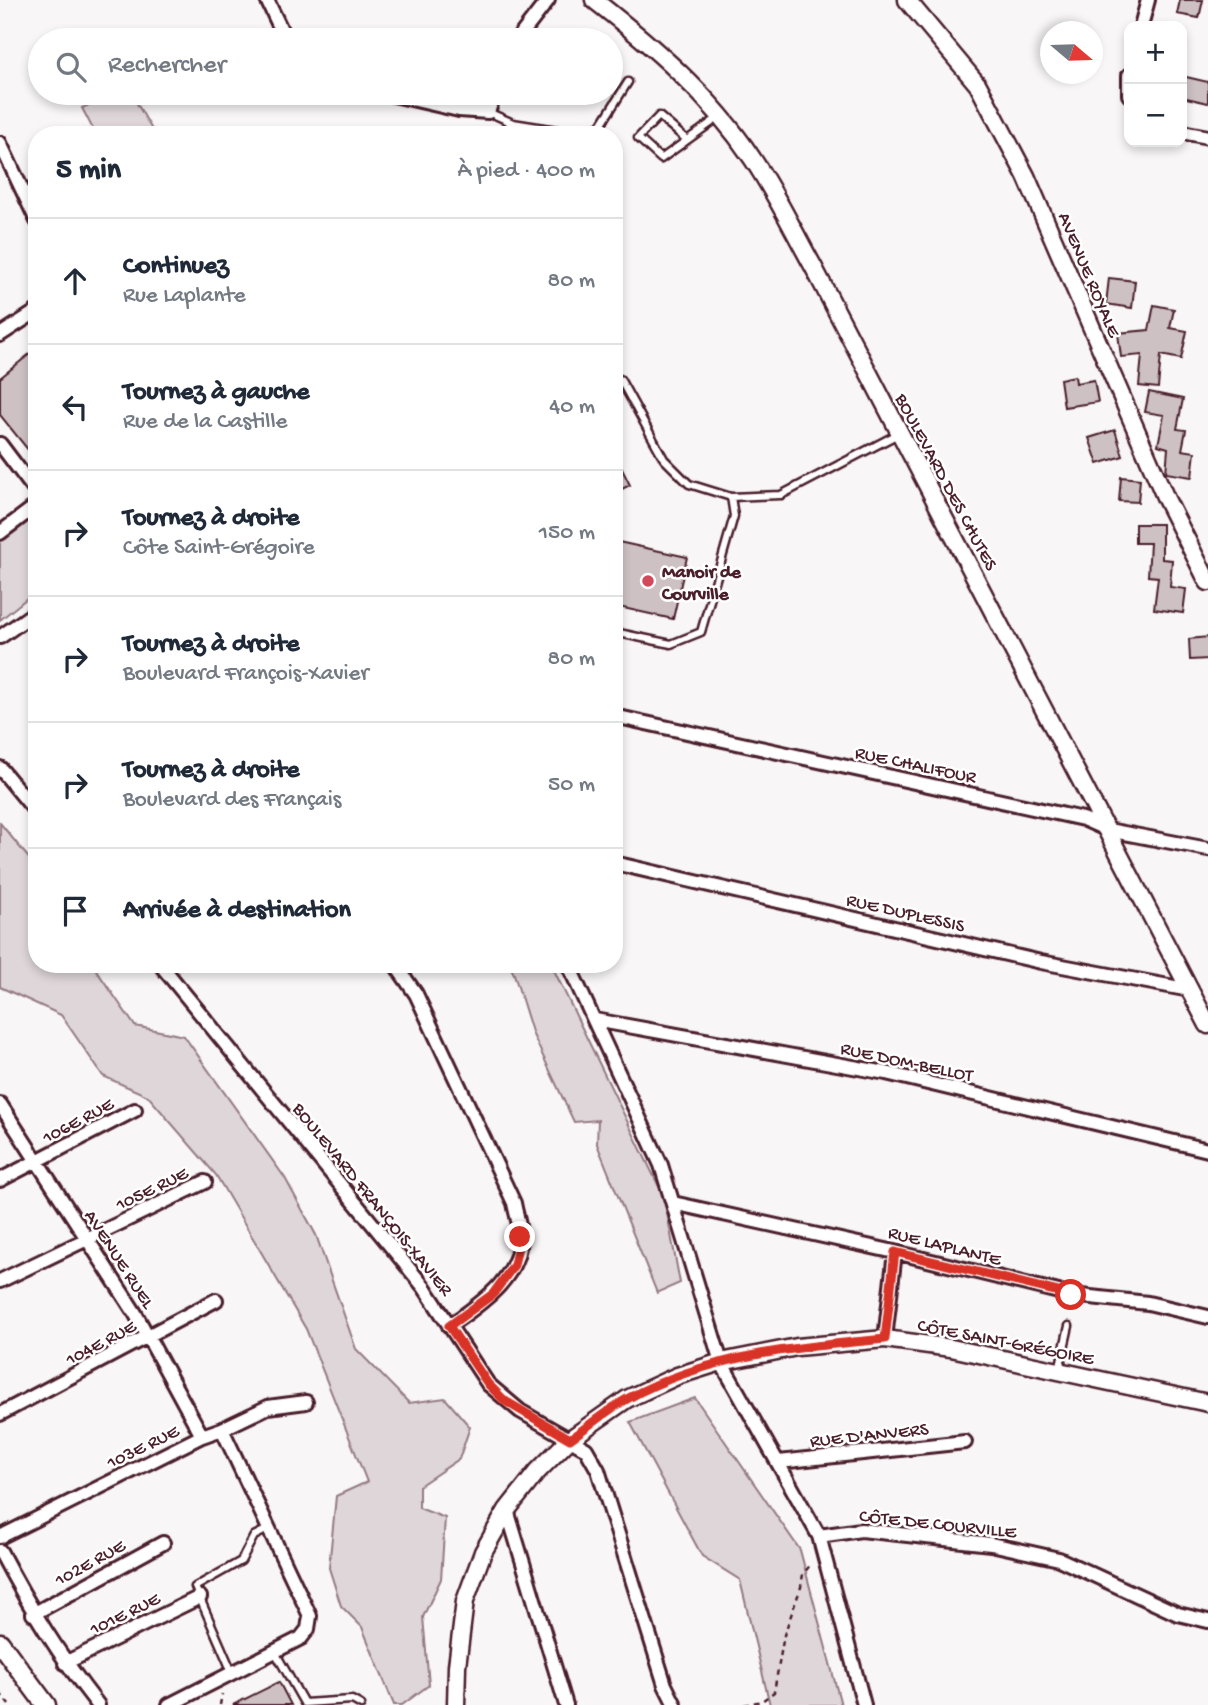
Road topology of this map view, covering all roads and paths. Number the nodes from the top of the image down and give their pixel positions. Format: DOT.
graph roads {
  1 [pos="267,0"];
  2 [pos="548,0"];
  3 [pos="594,0"];
  4 [pos="907,0"];
  5 [pos="1147,0"];
  6 [pos="1142,21"];
  7 [pos="280,28"];
  8 [pos="526,28"];
  9 [pos="628,82"];
  10 [pos="623,90"];
  11 [pos="438,105"];
  12 [pos="491,105"];
  13 [pos="614,105"];
  14 [pos="488,112"];
  15 [pos="720,116"];
  16 [pos="510,122"];
  17 [pos="509,126"];
  18 [pos="534,126"];
  19 [pos="599,126"];
  20 [pos="1187,133"];
  21 [pos="1208,137"];
  22 [pos="687,140"];
  23 [pos="0,143"];
  24 [pos="28,202"];
  25 [pos="28,317"];
  26 [pos="0,335"];
  27 [pos="623,384"];
  28 [pos="899,434"];
  29 [pos="0,444"];
  30 [pos="28,481"];
  31 [pos="731,497"];
  32 [pos="28,512"];
  33 [pos="0,533"];
  34 [pos="1208,582"];
  35 [pos="28,617"];
  36 [pos="623,634"];
  37 [pos="0,637"];
  38 [pos="623,718"];
  39 [pos="0,768"];
  40 [pos="28,802"];
  41 [pos="1108,830"];
  42 [pos="1208,849"];
  43 [pos="623,865"];
  44 [pos="167,973"];
  45 [pos="401,973"];
  46 [pos="572,973"];
  47 [pos="1190,990"];
  48 [pos="595,1020"];
  49 [pos="1208,1025"];
  50 [pos="0,1104"];
  51 [pos="135,1110"];
  52 [pos="5,1124"];
  53 [pos="1208,1150"];
  54 [pos="37,1163"];
  55 [pos="0,1180"];
  56 [pos="205,1182"];
  57 [pos="673,1203"];
  58 [pos="86,1241"];
  59 [pos="895,1252"];
  60 [pos="0,1282"];
  61 [pos="216,1300"];
  62 [pos="1208,1317"];
  63 [pos="449,1326"];
  64 [pos="1069,1326"];
  65 [pos="148,1337"];
  66 [pos="885,1339"];
  67 [pos="721,1362"];
  68 [pos="1059,1371"];
  69 [pos="306,1402"];
  70 [pos="1208,1403"];
  71 [pos="0,1415"];
  72 [pos="222,1429"];
  73 [pos="202,1436"];
  74 [pos="570,1439"];
  75 [pos="965,1442"];
  76 [pos="779,1462"];
  77 [pos="507,1510"];
  78 [pos="270,1528"];
  79 [pos="819,1536"];
  80 [pos="0,1537"];
  81 [pos="163,1543"];
  82 [pos="0,1551"];
  83 [pos="810,1564"];
  84 [pos="200,1597"];
  85 [pos="33,1614"];
  86 [pos="1208,1620"];
  87 [pos="0,1643"];
  88 [pos="275,1652"];
  89 [pos="65,1663"];
  90 [pos="232,1672"];
  91 [pos="0,1693"];
  92 [pos="9,1705"];
  93 [pos="46,1705"];
  94 [pos="98,1705"];
  95 [pos="169,1705"];
  96 [pos="361,1705"];
  97 [pos="456,1705"];
  98 [pos="566,1705"];
  99 [pos="674,1705"];
  100 [pos="744,1705"];
  101 [pos="864,1705"];
  1 -- 7 [label="street"];
  2 -- 8 [label="street"];
  3 -- 15 [label="street, BOULEVARD DES CHUTES"];
  4 -- 34 [label="street, AVENUE ROYALE"];
  5 -- 6 [label="street"];
  9 -- 10 [label="lane"];
  11 -- 14 [label="street"];
  12 -- 14 [label="street"];
  13 -- 19 [label="lane"];
  14 -- 16 [label="lane"];
  15 -- 22 [label="lane"];
  15 -- 28 [label="street, BOULEVARD DES CHUTES"];
  16 -- 17 [label="lane"];
  16 -- 18 [label="lane"];
  20 -- 21 [label="street"];
  22 -- 22 [label="lane"];
  23 -- 24 [label="street"];
  25 -- 26 [label="street"];
  27 -- 31 [label="lane"];
  28 -- 31 [label="lane"];
  28 -- 41 [label="street, BOULEVARD DES CHUTES"];
  29 -- 30 [label="street"];
  31 -- 36 [label="lane"];
  32 -- 33 [label="street"];
  35 -- 37 [label="street"];
  38 -- 41 [label="street, RUE CHALIFOUR"];
  39 -- 40 [label="street"];
  41 -- 42 [label="street, RUE CHALIFOUR"];
  41 -- 47 [label="street, BOULEVARD DES CHUTES"];
  43 -- 47 [label="street, RUE DUPLESSIS"];
  44 -- 63 [label="street, BOULEVARD FRANÇOIS-XAVIER"];
  45 -- 63 [label="street"];
  46 -- 48 [label="street"];
  47 -- 49 [label="street, BOULEVARD DES CHUTES"];
  48 -- 53 [label="street, RUE DOM-BELLOT"];
  48 -- 57 [label="street"];
  50 -- 52 [label="street, AVENUE RUEL"];
  51 -- 54 [label="street, 106E RUE"];
  52 -- 54 [label="street, AVENUE RUEL"];
  54 -- 55 [label="street, 106E RUE"];
  54 -- 58 [label="street, AVENUE RUEL"];
  56 -- 58 [label="street, 105E RUE"];
  57 -- 59 [label="street, RUE LAPLANTE"];
  57 -- 67 [label="street"];
  58 -- 60 [label="street, 105E RUE"];
  58 -- 65 [label="street, AVENUE RUEL"];
  59 -- 62 [label="street, RUE LAPLANTE"];
  59 -- 66 [label="street"];
  61 -- 65 [label="street, 104E RUE"];
  63 -- 74 [label="street, BOULEVARD FRANÇOIS-XAVIER"];
  64 -- 68 [label="lane"];
  65 -- 71 [label="street, 104E RUE"];
  65 -- 73 [label="street, AVENUE RUEL"];
  66 -- 67 [label="street, CÔTE SAINT-GRÉGOIRE"];
  66 -- 68 [label="street, CÔTE SAINT-GRÉGOIRE"];
  67 -- 74 [label="street, CÔTE SAINT-GRÉGOIRE"];
  67 -- 76 [label="street"];
  68 -- 70 [label="street, CÔTE SAINT-GRÉGOIRE"];
  69 -- 72 [label="street, 103E RUE"];
  72 -- 73 [label="street, 103E RUE"];
  72 -- 78 [label="street"];
  73 -- 80 [label="street, 103E RUE"];
  74 -- 77 [label="street, CÔTE SAINT-GRÉGOIRE"];
  74 -- 99 [label="street, BOULEVARD FRANÇOIS-XAVIER"];
  75 -- 76 [label="street, RUE D'ANVERS"];
  76 -- 79 [label="street"];
  77 -- 97 [label="street, CÔTE SAINT-GRÉGOIRE"];
  77 -- 98 [label="street"];
  78 -- 84 [label="lane"];
  78 -- 88 [label="street"];
  79 -- 86 [label="street, CÔTE DE COURVILLE"];
  79 -- 101 [label="street"];
  81 -- 85 [label="street, 102E RUE"];
  82 -- 85 [label="street"];
  83 -- 100 [label="path"];
  84 -- 89 [label="street, 101E RUE"];
  84 -- 90 [label="lane"];
  85 -- 89 [label="street"];
  87 -- 93 [label="main road"];
  88 -- 90 [label="street"];
  88 -- 96 [label="lane"];
  89 -- 94 [label="street"];
  90 -- 95 [label="street"];
  91 -- 92 [label="path"];
}
